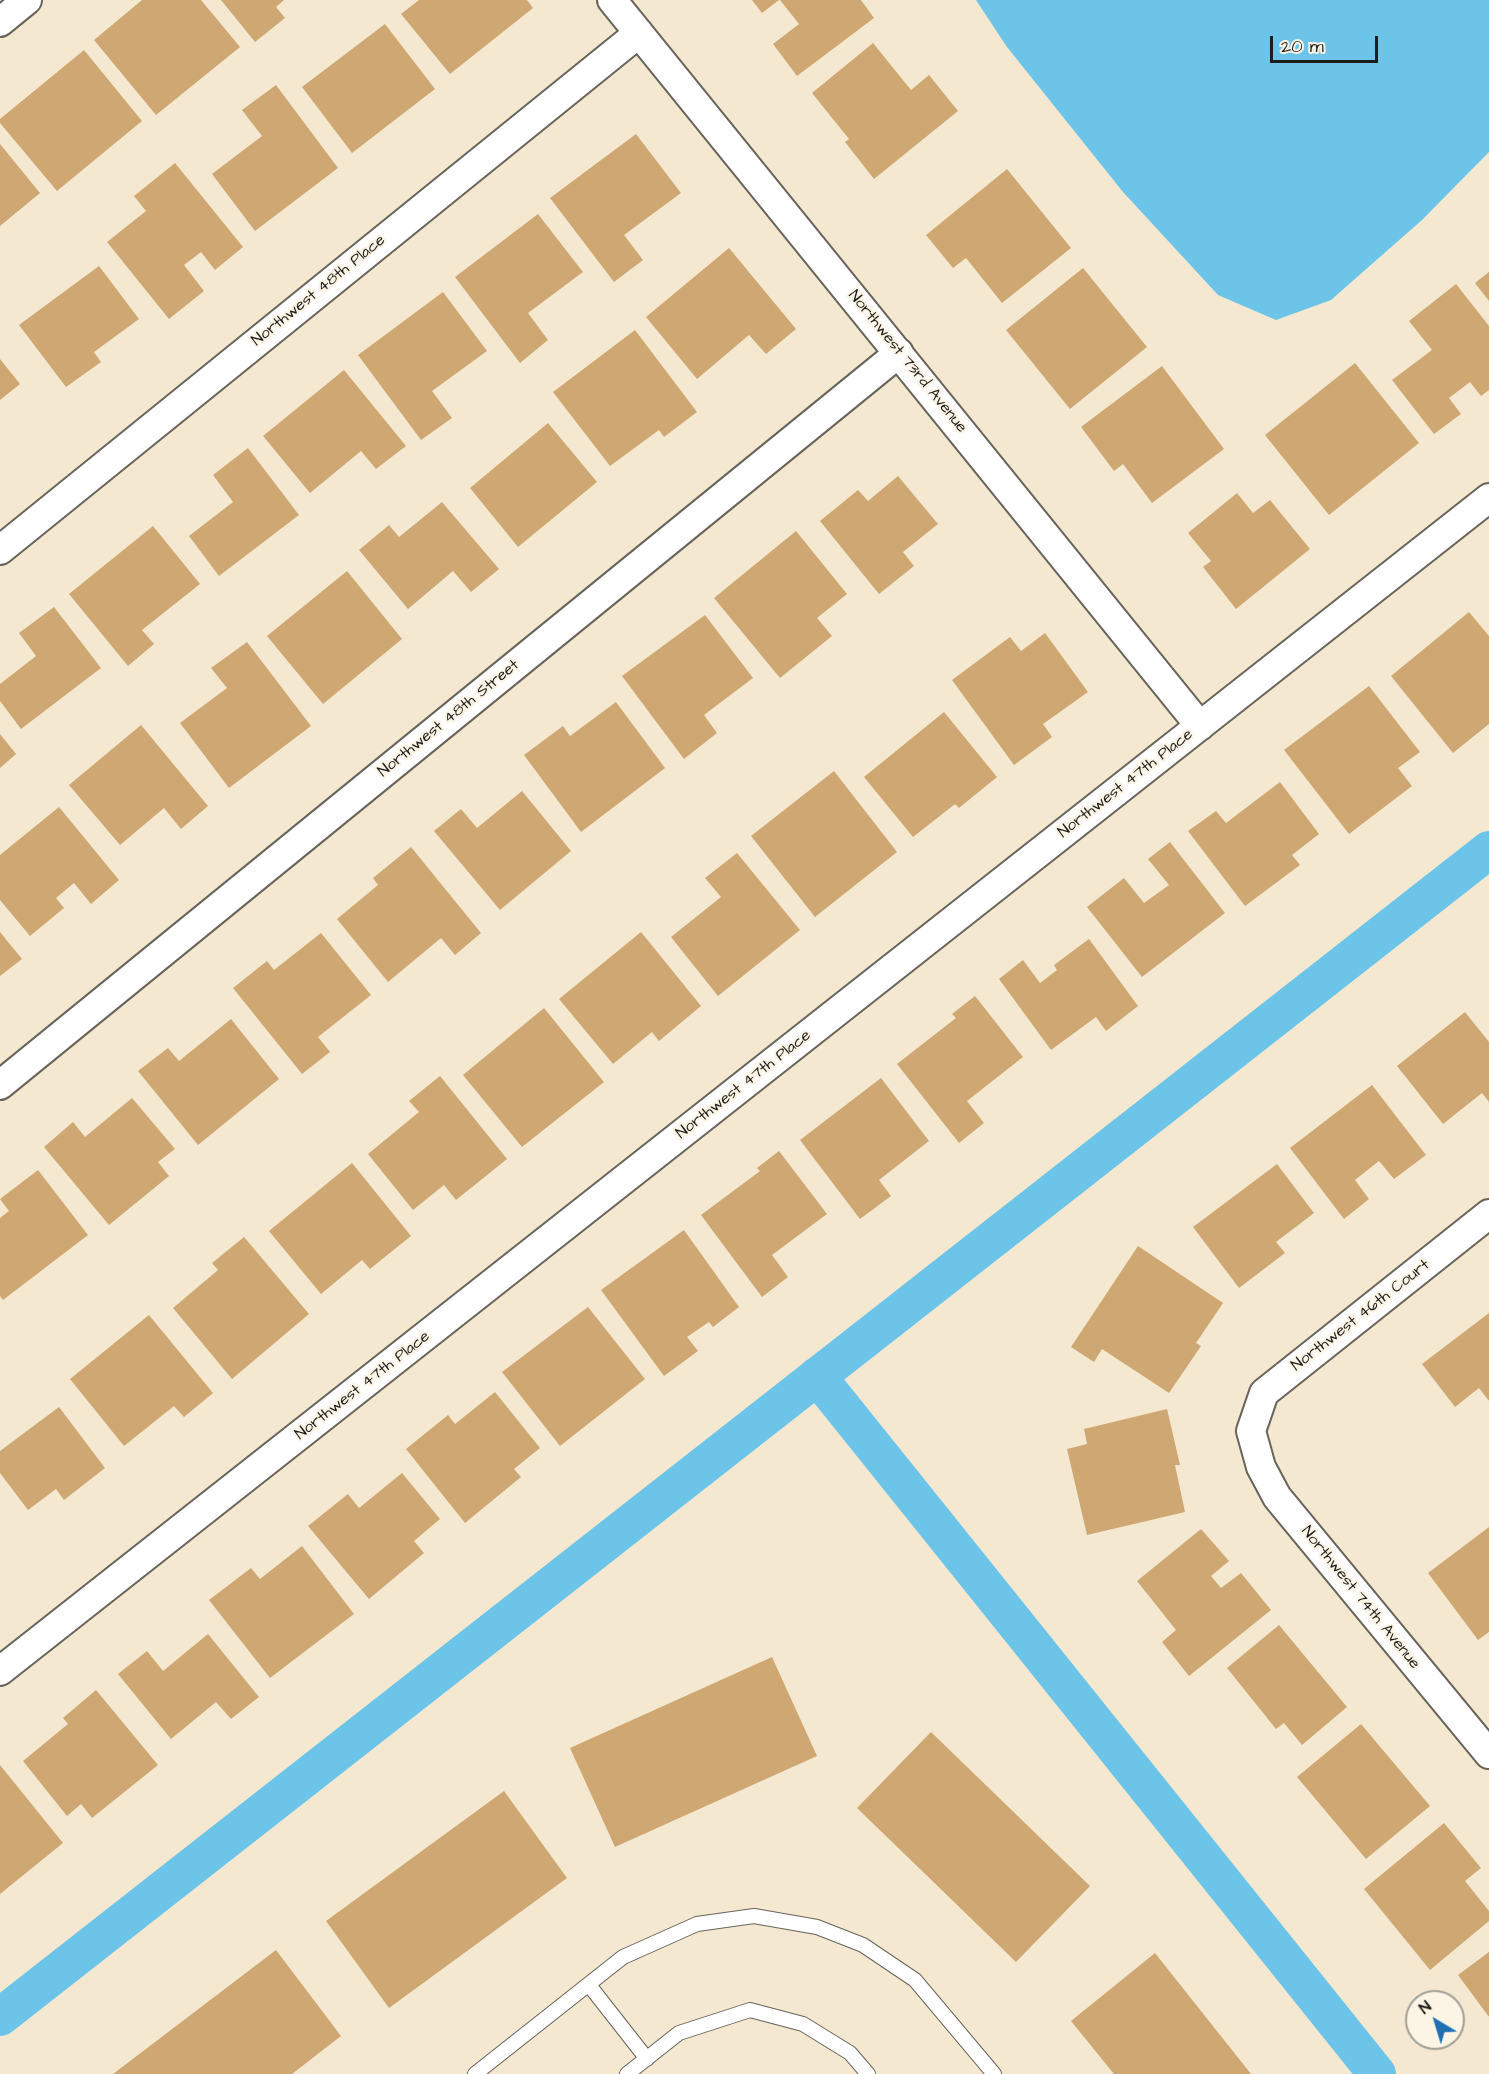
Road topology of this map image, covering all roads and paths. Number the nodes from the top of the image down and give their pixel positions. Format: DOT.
graph roads {
  1 [pos="27,0"];
  2 [pos="612,0"];
  3 [pos="0,22"];
  4 [pos="639,33"];
  5 [pos="899,353"];
  6 [pos="1489,498"];
  7 [pos="0,550"];
  8 [pos="1200,726"];
  9 [pos="0,1085"];
  10 [pos="1489,1214"];
  11 [pos="1251,1431"];
  12 [pos="0,1671"];
  13 [pos="1487,1748"];
  14 [pos="589,1985"];
  15 [pos="647,2059"];
  16 [pos="475,2074"];
  17 [pos="627,2074"];
  18 [pos="868,2074"];
  19 [pos="994,2074"];
  1 -- 3 [label="street"];
  2 -- 4 [label="street, Northwest 73rd Avenue"];
  4 -- 5 [label="street, Northwest 73rd Avenue"];
  4 -- 7 [label="street, Northwest 48th Place"];
  5 -- 8 [label="street, Northwest 73rd Avenue"];
  5 -- 9 [label="street, Northwest 48th Street"];
  6 -- 8 [label="street, Northwest 47th Place"];
  8 -- 12 [label="street, Northwest 47th Place"];
  10 -- 11 [label="street, Northwest 46th Court"];
  11 -- 13 [label="street, Northwest 74th Avenue"];
  14 -- 15 [label="lane"];
  14 -- 16 [label="lane"];
  14 -- 19 [label="lane"];
  15 -- 17 [label="lane"];
  15 -- 18 [label="lane"];
}
